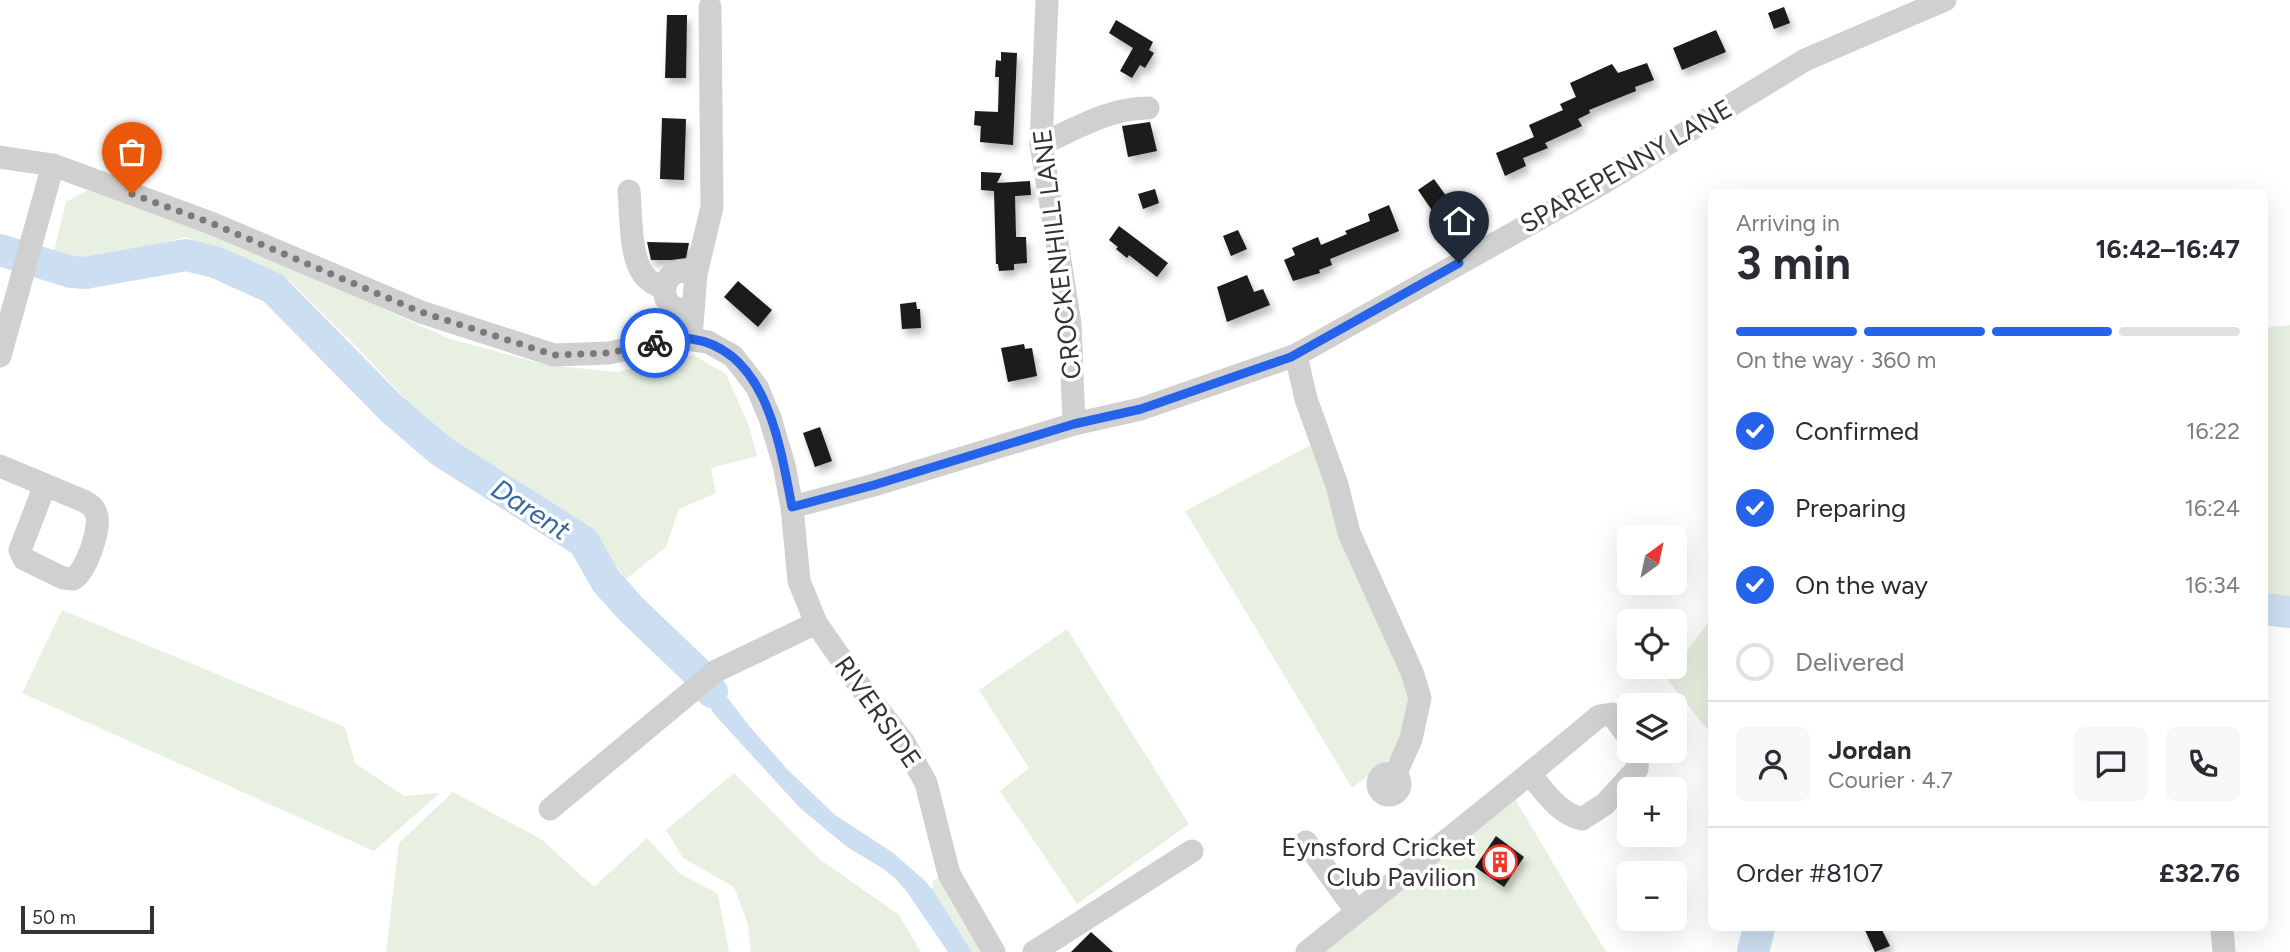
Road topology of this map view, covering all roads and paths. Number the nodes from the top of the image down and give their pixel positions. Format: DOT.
graph roads {
  1 [pos="1047,0"];
  2 [pos="1945,0"];
  3 [pos="710,7"];
  4 [pos="1148,108"];
  5 [pos="1041,144"];
  6 [pos="0,157"];
  7 [pos="53,165"];
  8 [pos="629,191"];
  9 [pos="696,274"];
  10 [pos="664,288"];
  11 [pos="692,308"];
  12 [pos="691,338"];
  13 [pos="1296,355"];
  14 [pos="0,356"];
  15 [pos="1074,424"];
  16 [pos="0,466"];
  17 [pos="45,485"];
  18 [pos="792,507"];
  19 [pos="816,623"];
  20 [pos="1617,721"];
  21 [pos="1637,763"];
  22 [pos="1530,774"];
  23 [pos="1395,775"];
  24 [pos="550,809"];
  25 [pos="1306,842"];
  26 [pos="1192,851"];
  27 [pos="1357,912"];
  28 [pos="2222,931"];
  29 [pos="994,952"];
  30 [pos="1034,952"];
  31 [pos="1307,952"];
  32 [pos="2224,952"];
  1 -- 5 [label="street, CROCKENHILL LANE"];
  2 -- 13 [label="street, SPAREPENNY LANE"];
  3 -- 9 [label="street"];
  4 -- 5 [label="street"];
  5 -- 15 [label="street, CROCKENHILL LANE"];
  6 -- 7 [label="street"];
  7 -- 12 [label="street"];
  7 -- 14 [label="street"];
  8 -- 10 [label="street"];
  9 -- 10 [label="street"];
  9 -- 11 [label="street"];
  10 -- 11 [label="street"];
  11 -- 12 [label="street"];
  12 -- 18 [label="street, RIVERSIDE"];
  13 -- 15 [label="street, SPAREPENNY LANE"];
  13 -- 23 [label="street"];
  15 -- 18 [label="street, SPAREPENNY LANE"];
  16 -- 17 [label="street"];
  18 -- 19 [label="street, RIVERSIDE"];
  19 -- 24 [label="street"];
  19 -- 29 [label="street, RIVERSIDE"];
  20 -- 22 [label="street"];
  21 -- 22 [label="street"];
  22 -- 27 [label="street"];
  25 -- 27 [label="street"];
  26 -- 30 [label="street"];
  27 -- 31 [label="street"];
  28 -- 32 [label="street"];
}
